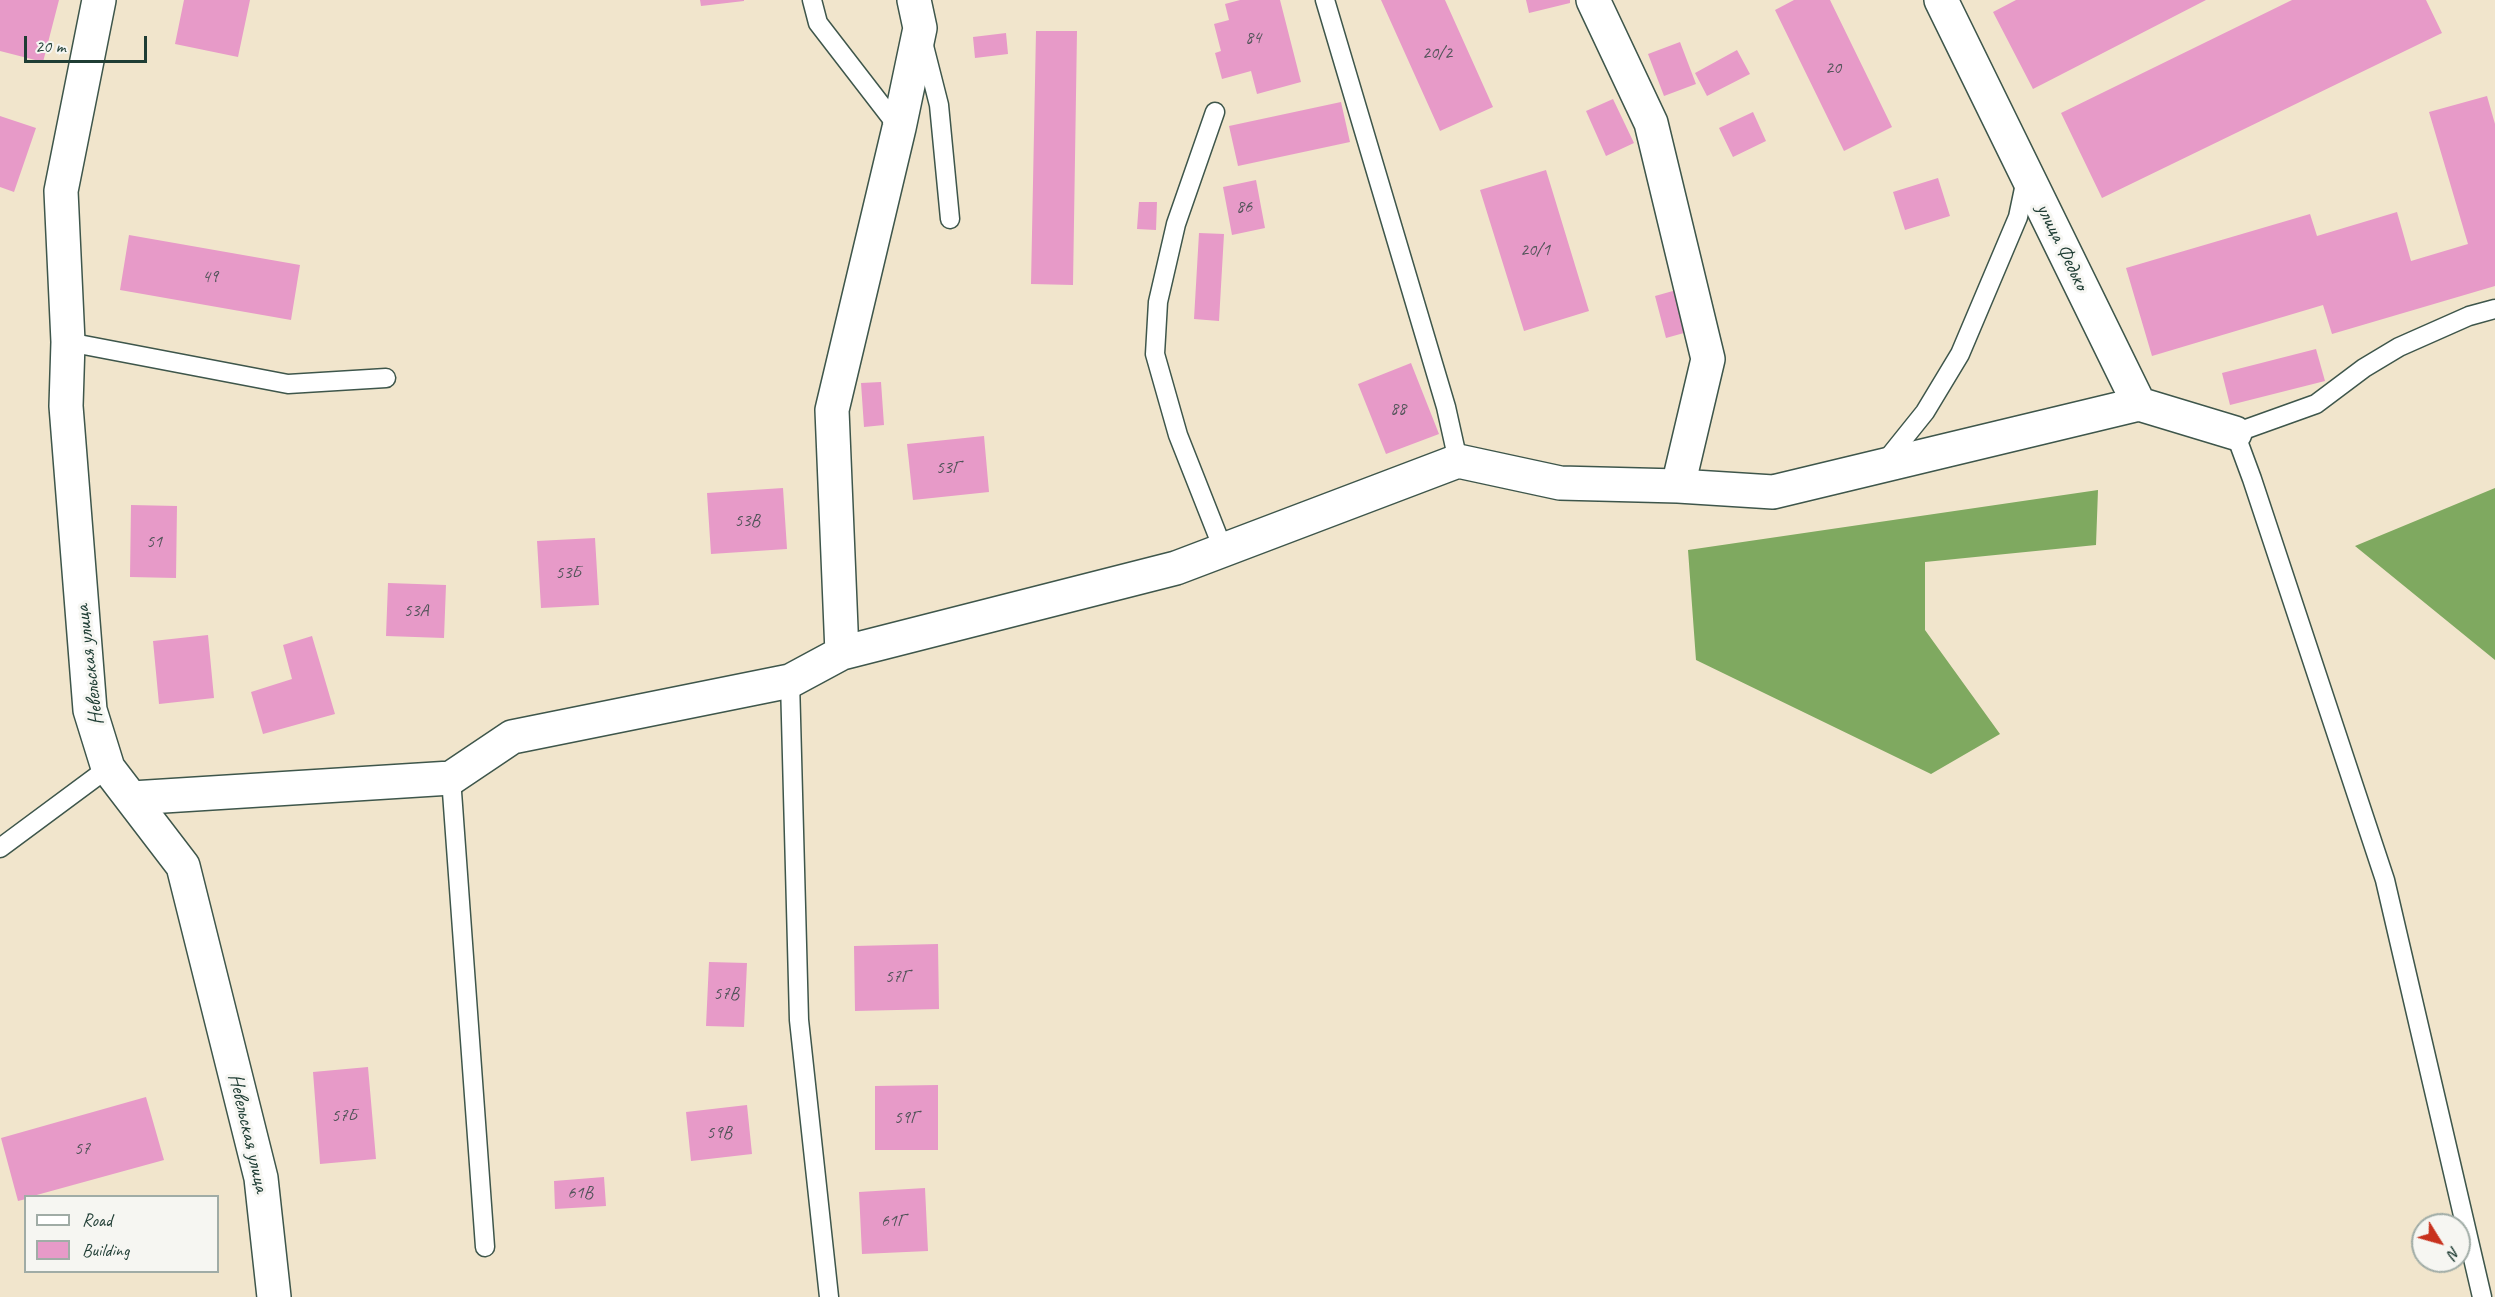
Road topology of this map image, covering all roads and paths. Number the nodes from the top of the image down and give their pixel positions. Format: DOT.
graph roads {
  1 [pos="99,0"];
  2 [pos="812,0"];
  3 [pos="1325,0"];
  4 [pos="1593,0"];
  5 [pos="1941,0"];
  6 [pos="917,14"];
  7 [pos="1215,112"];
  8 [pos="899,128"];
  9 [pos="2027,175"];
  10 [pos="950,219"];
  11 [pos="2495,309"];
  12 [pos="68,342"];
  13 [pos="386,378"];
  14 [pos="2139,404"];
  15 [pos="2235,434"];
  16 [pos="1458,461"];
  17 [pos="1882,465"];
  18 [pos="1678,486"];
  19 [pos="1223,549"];
  20 [pos="842,653"];
  21 [pos="790,681"];
  22 [pos="108,768"];
  23 [pos="451,778"];
  24 [pos="132,798"];
  25 [pos="0,848"];
  26 [pos="485,1247"];
  27 [pos="274,1297"];
  28 [pos="829,1297"];
  29 [pos="2481,1297"];
  1 -- 12 [label="street, Невельская улица"];
  2 -- 8 [label="lane"];
  3 -- 16 [label="lane"];
  4 -- 18 [label="street"];
  5 -- 9 [label="street, улица Федько"];
  6 -- 8 [label="street"];
  6 -- 10 [label="lane"];
  7 -- 19 [label="lane"];
  8 -- 20 [label="street"];
  9 -- 14 [label="street, улица Федько"];
  9 -- 17 [label="lane"];
  11 -- 15 [label="lane"];
  12 -- 13 [label="lane"];
  12 -- 22 [label="street, Невельская улица"];
  14 -- 15 [label="street"];
  14 -- 17 [label="street"];
  15 -- 29 [label="lane"];
  16 -- 18 [label="street"];
  16 -- 19 [label="street"];
  17 -- 18 [label="street"];
  19 -- 20 [label="street"];
  20 -- 21 [label="street"];
  21 -- 23 [label="street"];
  21 -- 28 [label="lane"];
  22 -- 24 [label="street, Невельская улица"];
  22 -- 25 [label="lane"];
  23 -- 24 [label="street"];
  23 -- 26 [label="lane"];
  24 -- 27 [label="street, Невельская улица"];
}
